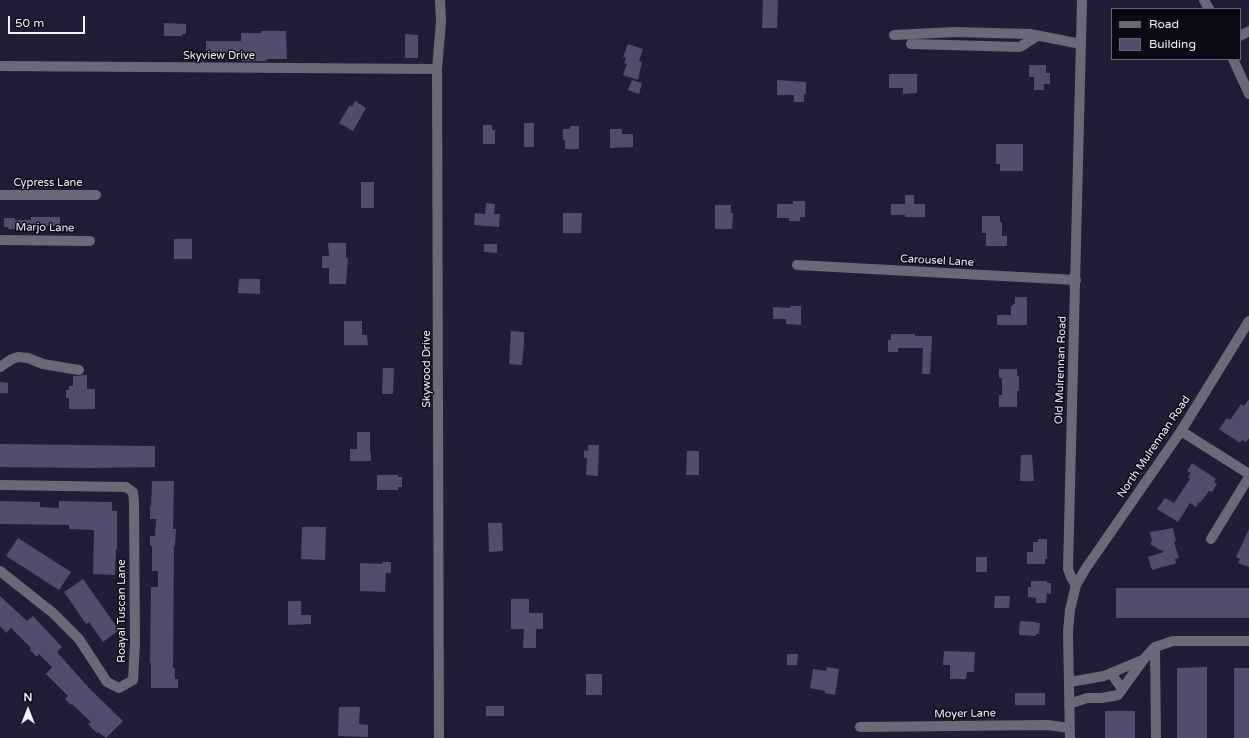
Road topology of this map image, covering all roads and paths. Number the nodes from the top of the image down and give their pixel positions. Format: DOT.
graph roads {
  1 [pos="440,0"];
  2 [pos="1082,0"];
  3 [pos="894,35"];
  4 [pos="1037,36"];
  5 [pos="911,44"];
  6 [pos="1081,44"];
  7 [pos="1233,60"];
  8 [pos="0,66"];
  9 [pos="437,69"];
  10 [pos="1249,94"];
  11 [pos="96,194"];
  12 [pos="0,195"];
  13 [pos="0,240"];
  14 [pos="90,241"];
  15 [pos="797,265"];
  16 [pos="1076,280"];
  17 [pos="1249,321"];
  18 [pos="0,367"];
  19 [pos="79,370"];
  20 [pos="1181,431"];
  21 [pos="1249,476"];
  22 [pos="0,485"];
  23 [pos="1211,539"];
  24 [pos="0,571"];
  25 [pos="1076,585"];
  26 [pos="1249,641"];
  27 [pos="1155,647"];
  28 [pos="1144,660"];
  29 [pos="1111,673"];
  30 [pos="1070,682"];
  31 [pos="1122,689"];
  32 [pos="1069,704"];
  33 [pos="860,727"];
  34 [pos="1070,733"];
  35 [pos="439,738"];
  36 [pos="1156,738"];
  1 -- 9 [label="street, Skywood Drive"];
  2 -- 6 [label="street, Old Mulrennan Road"];
  3 -- 4 [label="street"];
  4 -- 5 [label="street"];
  4 -- 6 [label="street"];
  6 -- 16 [label="street, Old Mulrennan Road"];
  7 -- 10 [label="street"];
  8 -- 9 [label="street, Skyview Drive"];
  9 -- 35 [label="street, Skywood Drive"];
  11 -- 12 [label="street, Cypress Lane"];
  13 -- 14 [label="street, Marjo Lane"];
  15 -- 16 [label="street, Carousel Lane"];
  16 -- 25 [label="street, Old Mulrennan Road"];
  17 -- 20 [label="street, North Mulrennan Road"];
  18 -- 19 [label="street"];
  20 -- 21 [label="street"];
  20 -- 25 [label="street, North Mulrennan Road"];
  21 -- 23 [label="street"];
  22 -- 24 [label="street, Roayal Tuscan Lane"];
  25 -- 30 [label="street"];
  26 -- 27 [label="street"];
  27 -- 28 [label="street"];
  27 -- 36 [label="street"];
  28 -- 29 [label="street"];
  28 -- 31 [label="street"];
  29 -- 30 [label="street"];
  29 -- 31 [label="street"];
  30 -- 32 [label="street"];
  31 -- 32 [label="street"];
  32 -- 34 [label="street"];
  33 -- 34 [label="street, Moyer Lane"];
}
